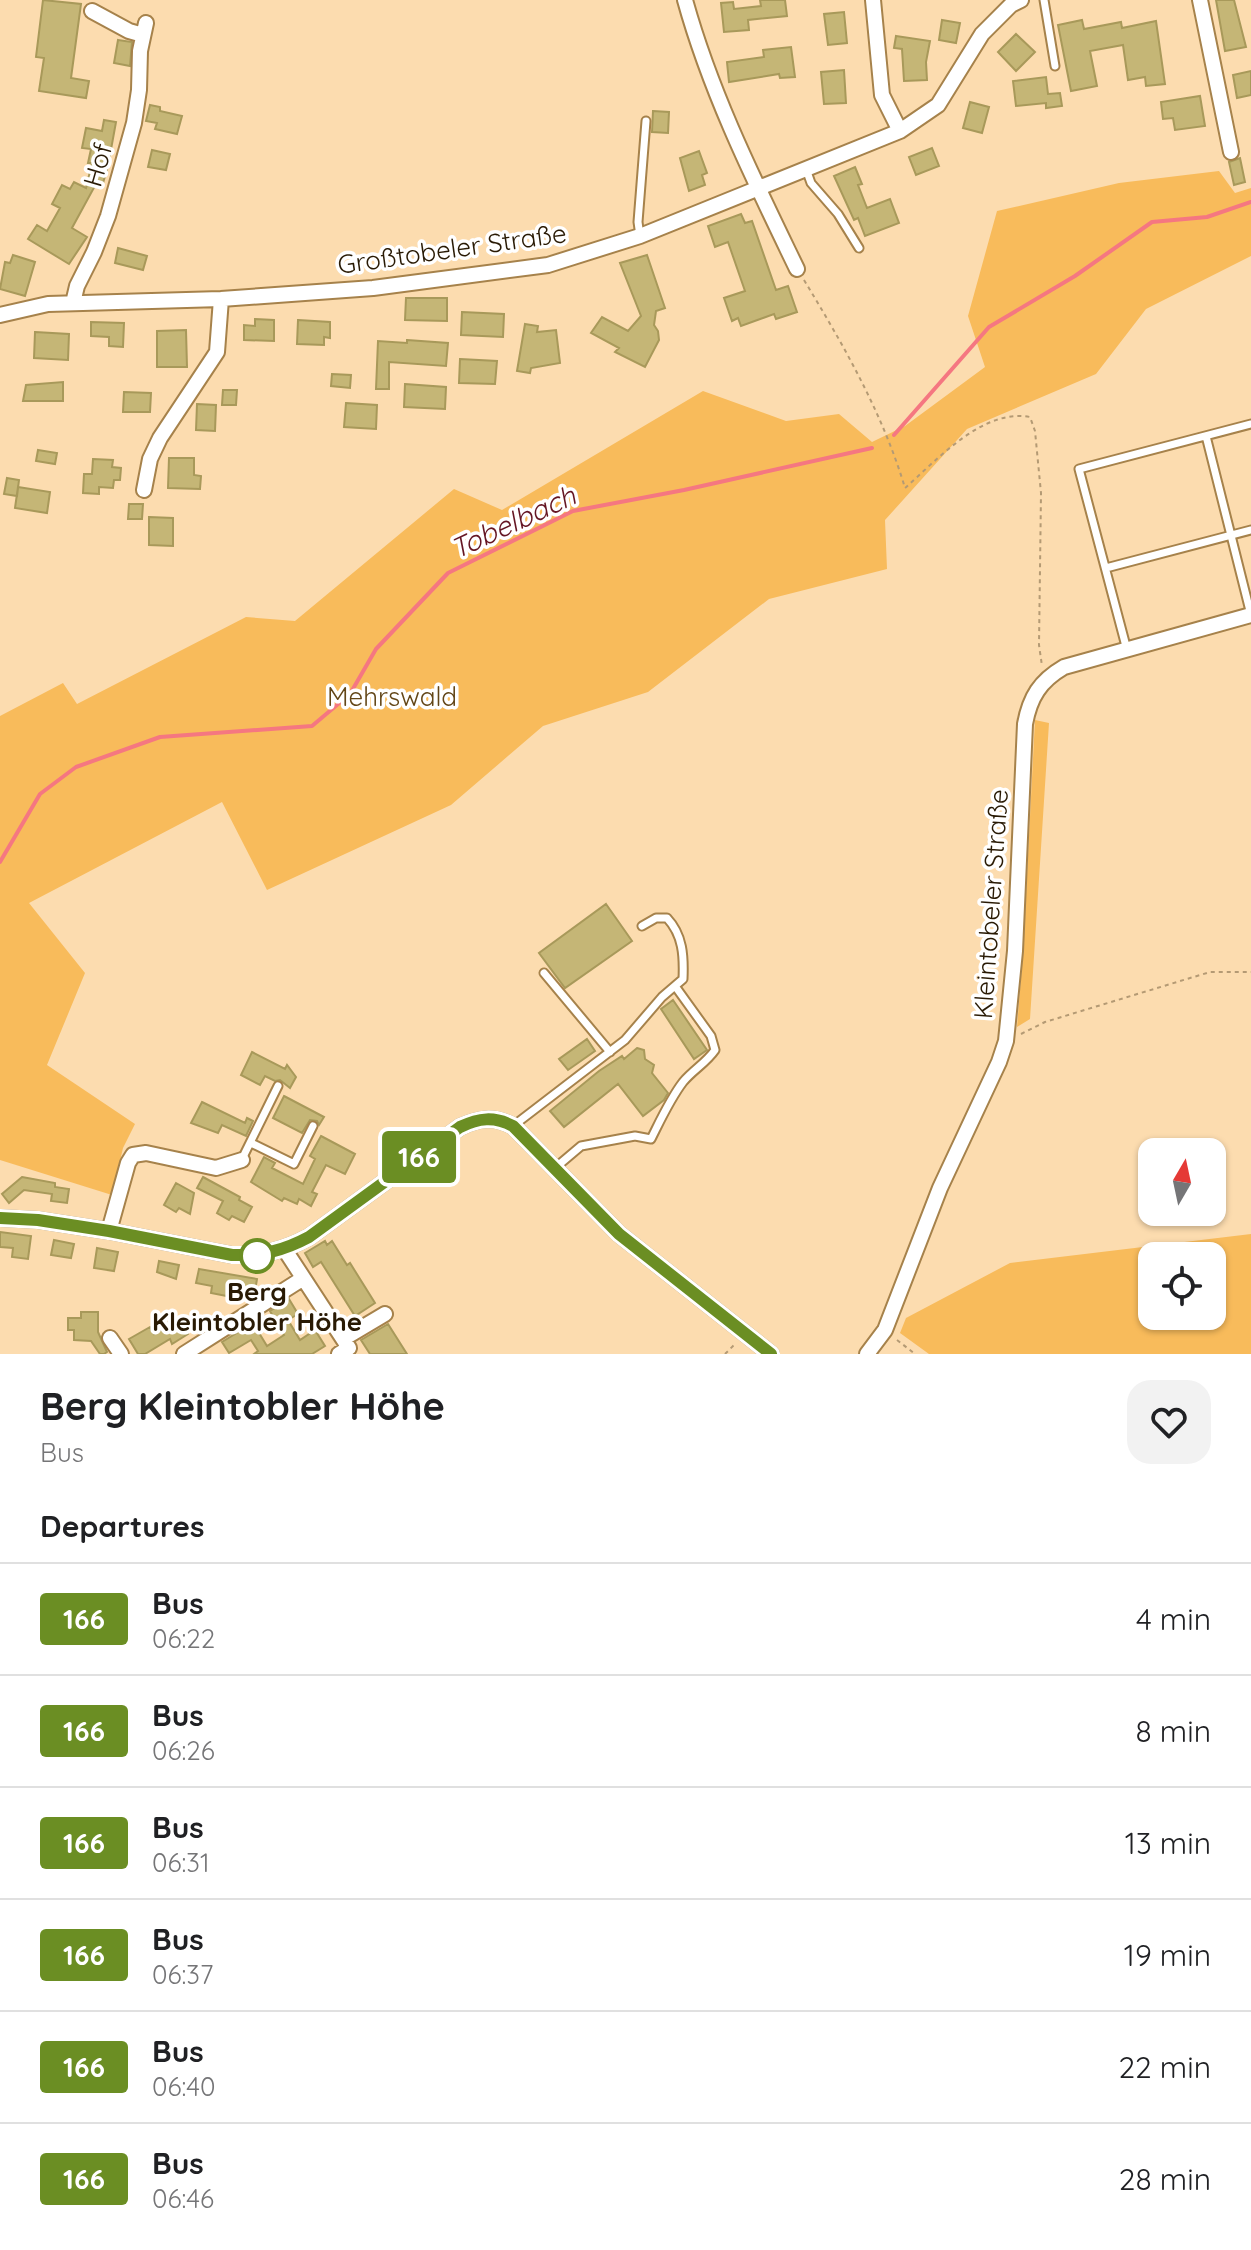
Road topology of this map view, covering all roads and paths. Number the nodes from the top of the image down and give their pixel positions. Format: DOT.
graph roads {
  1 [pos="685,0"];
  2 [pos="873,0"];
  3 [pos="1021,0"];
  4 [pos="1044,0"];
  5 [pos="1200,0"];
  6 [pos="92,11"];
  7 [pos="1055,66"];
  8 [pos="646,121"];
  9 [pos="900,131"];
  10 [pos="1231,152"];
  11 [pos="806,169"];
  12 [pos="758,188"];
  13 [pos="640,236"];
  14 [pos="859,248"];
  15 [pos="797,269"];
  16 [pos="221,299"];
  17 [pos="73,303"];
  18 [pos="0,315"];
  19 [pos="1251,424"];
  20 [pos="1206,436"];
  21 [pos="144,490"];
  22 [pos="1251,530"];
  23 [pos="1231,535"];
  24 [pos="1106,568"];
  25 [pos="1251,615"];
  26 [pos="1127,650"];
  27 [pos="1047,679"];
  28 [pos="642,926"];
  29 [pos="1251,972"];
  30 [pos="544,973"];
  31 [pos="675,986"];
  32 [pos="1006,1041"];
  33 [pos="610,1052"];
  34 [pos="278,1086"];
  35 [pos="313,1126"];
  36 [pos="513,1126"];
  37 [pos="251,1143"];
  38 [pos="242,1160"];
  39 [pos="554,1169"];
  40 [pos="0,1218"];
  41 [pos="109,1231"];
  42 [pos="285,1250"];
  43 [pos="302,1279"];
  44 [pos="385,1314"];
  45 [pos="885,1330"];
  46 [pos="110,1338"];
  47 [pos="343,1339"];
  48 [pos="121,1354"];
  49 [pos="184,1354"];
  50 [pos="339,1354"];
  51 [pos="771,1354"];
  52 [pos="867,1354"];
  53 [pos="915,1354"];
  1 -- 12 [label="street"];
  2 -- 9 [label="street"];
  3 -- 9 [label="street, Großtobeler Straße"];
  4 -- 7 [label="lane"];
  5 -- 10 [label="street"];
  6 -- 17 [label="street, Hof"];
  8 -- 13 [label="lane"];
  9 -- 11 [label="street, Großtobeler Straße"];
  11 -- 12 [label="street, Großtobeler Straße"];
  11 -- 14 [label="lane"];
  12 -- 13 [label="street, Großtobeler Straße"];
  12 -- 15 [label="street"];
  13 -- 16 [label="street, Großtobeler Straße"];
  15 -- 27 [label="path"];
  16 -- 17 [label="street, Großtobeler Straße"];
  16 -- 21 [label="street"];
  17 -- 18 [label="street, Großtobeler Straße"];
  19 -- 20 [label="lane"];
  20 -- 23 [label="lane"];
  20 -- 24 [label="lane"];
  22 -- 23 [label="lane"];
  23 -- 24 [label="lane"];
  23 -- 25 [label="lane"];
  24 -- 26 [label="lane"];
  25 -- 26 [label="street"];
  26 -- 27 [label="street"];
  27 -- 32 [label="street, Kleintobeler Straße"];
  28 -- 31 [label="lane"];
  29 -- 32 [label="path"];
  30 -- 33 [label="lane"];
  31 -- 33 [label="lane"];
  31 -- 39 [label="lane"];
  32 -- 45 [label="street, Kleintobeler Straße"];
  33 -- 36 [label="lane"];
  34 -- 37 [label="lane"];
  35 -- 37 [label="lane"];
  36 -- 39 [label="street"];
  36 -- 42 [label="street"];
  37 -- 38 [label="lane"];
  38 -- 41 [label="street"];
  39 -- 51 [label="street"];
  40 -- 41 [label="street"];
  41 -- 42 [label="street"];
  42 -- 43 [label="street"];
  43 -- 47 [label="street"];
  43 -- 49 [label="street"];
  44 -- 47 [label="street"];
  45 -- 52 [label="street, Kleintobeler Straße"];
  45 -- 53 [label="path"];
  46 -- 48 [label="street"];
  47 -- 50 [label="street"];
}
